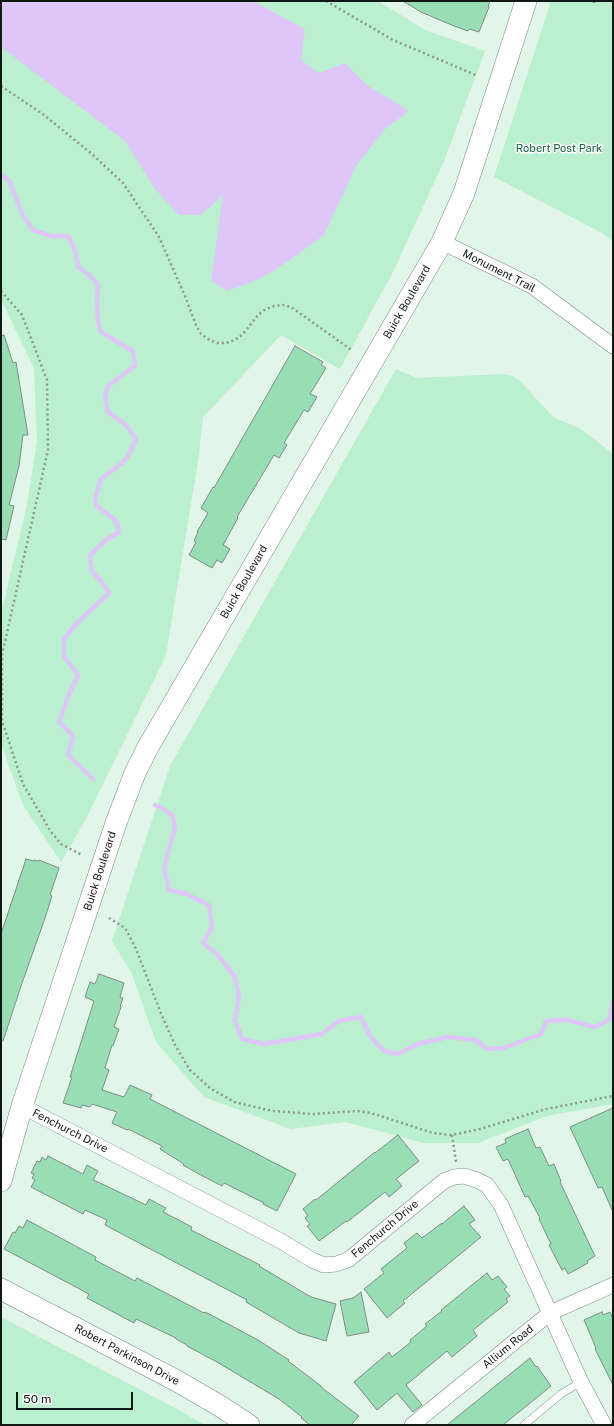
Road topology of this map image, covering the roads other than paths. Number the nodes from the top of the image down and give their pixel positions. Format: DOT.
graph roads {
  1 [pos="526,1"];
  2 [pos="442,242"];
  3 [pos="613,346"];
  4 [pos="22,1106"];
  5 [pos="1,1181"];
  6 [pos="613,1284"];
  7 [pos="1,1290"];
  8 [pos="550,1313"];
  9 [pos="581,1382"];
  10 [pos="249,1425"];
  11 [pos="412,1425"];
  12 [pos="524,1425"];
  13 [pos="604,1425"];
  1 -- 2 [label="street, Buick Boulevard"];
  2 -- 3 [label="street, Monument Trail"];
  2 -- 4 [label="street, Buick Boulevard"];
  4 -- 5 [label="street, Buick Boulevard"];
  4 -- 8 [label="street, Fenchurch Drive"];
  6 -- 8 [label="street, Allium Road"];
  7 -- 10 [label="street, Robert Parkinson Drive"];
  8 -- 9 [label="street, Fenchurch Drive"];
  8 -- 11 [label="street, Allium Road"];
  9 -- 12 [label="lane"];
  9 -- 13 [label="street, Fenchurch Drive"];
}
